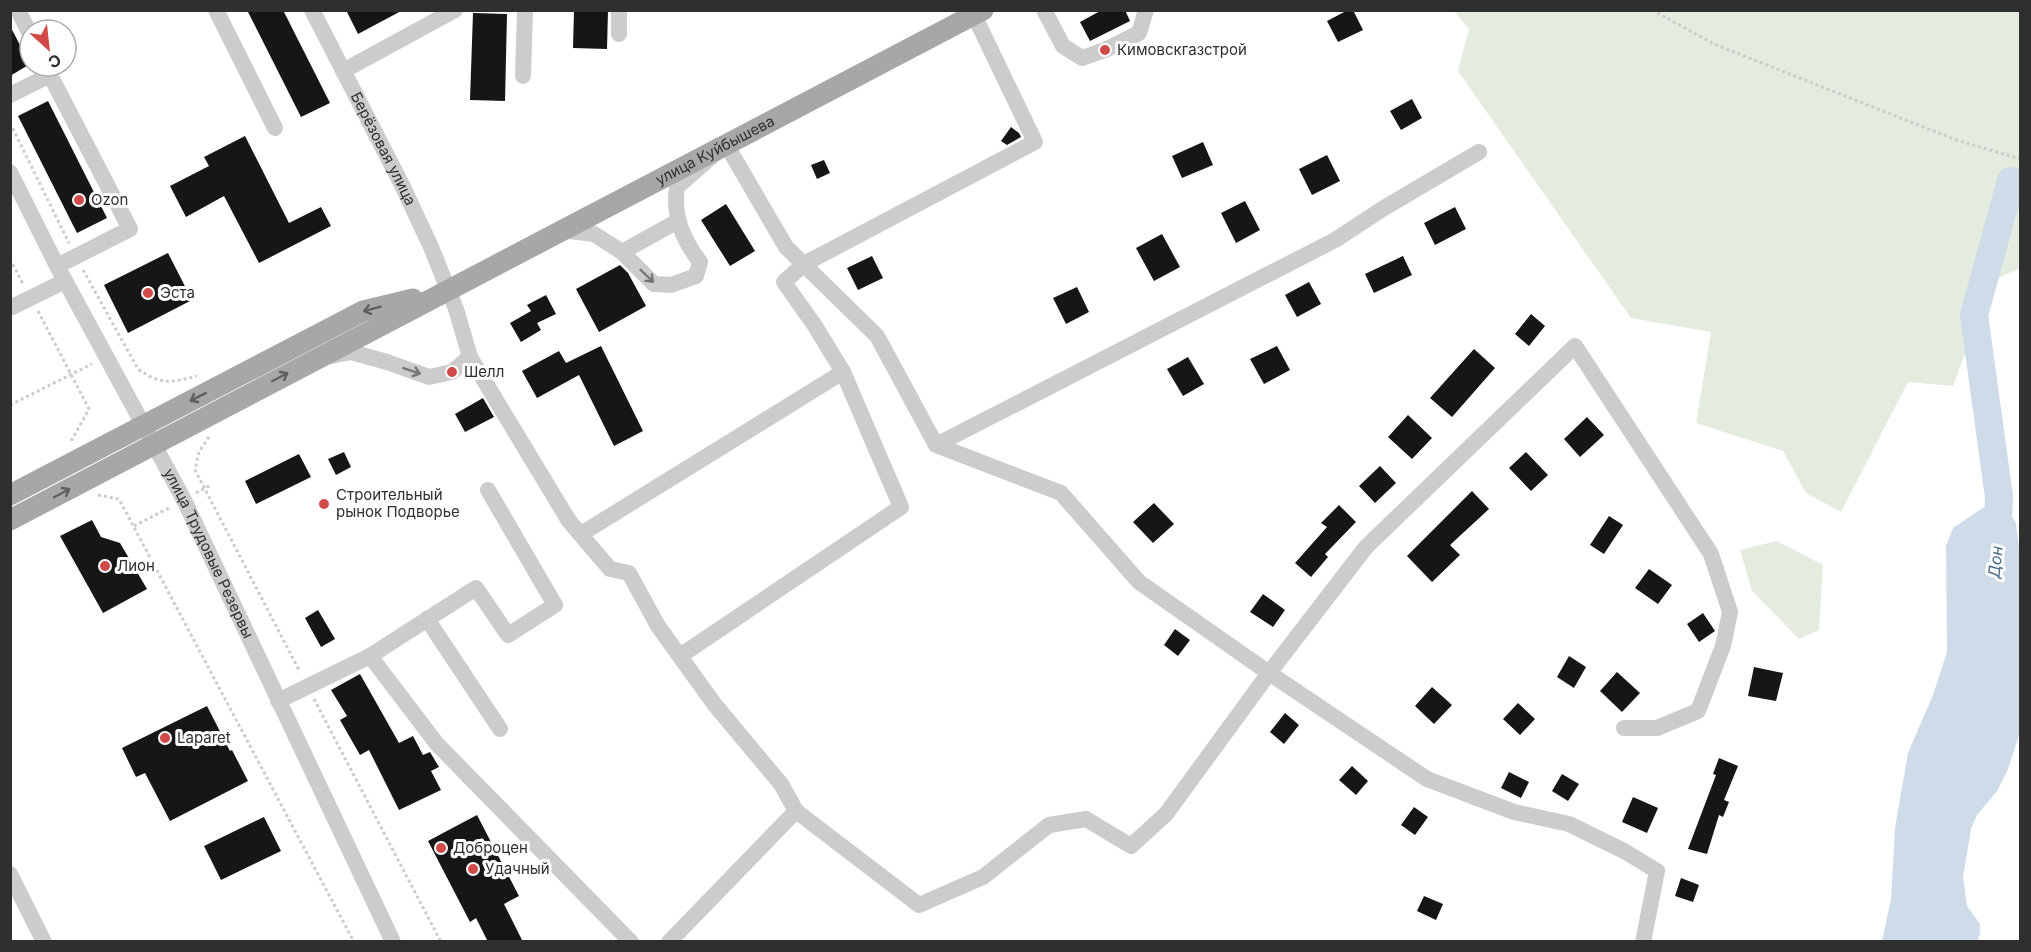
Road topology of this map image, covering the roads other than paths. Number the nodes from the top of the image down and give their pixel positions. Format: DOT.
graph roads {
  1 [pos="216,10"];
  2 [pos="312,10"];
  3 [pos="455,10"];
  4 [pos="525,10"];
  5 [pos="619,10"];
  6 [pos="1044,10"];
  7 [pos="1146,10"];
  8 [pos="978,13"];
  9 [pos="619,34"];
  10 [pos="343,71"];
  11 [pos="523,76"];
  12 [pos="37,78"];
  13 [pos="52,78"];
  14 [pos="10,95"];
  15 [pos="275,129"];
  16 [pos="726,144"];
  17 [pos="1479,152"];
  18 [pos="10,172"];
  19 [pos="678,221"];
  20 [pos="562,230"];
  21 [pos="622,252"];
  22 [pos="804,264"];
  23 [pos="61,273"];
  24 [pos="449,290"];
  25 [pos="10,308"];
  26 [pos="470,357"];
  27 [pos="315,359"];
  28 [pos="843,372"];
  29 [pos="219,398"];
  30 [pos="145,425"];
  31 [pos="155,444"];
  32 [pos="936,445"];
  33 [pos="488,490"];
  34 [pos="10,495"];
  35 [pos="10,520"];
  36 [pos="581,534"];
  37 [pos="427,619"];
  38 [pos="370,656"];
  39 [pos="680,656"];
  40 [pos="1269,673"];
  41 [pos="278,701"];
  42 [pos="1624,728"];
  43 [pos="500,729"];
  44 [pos="796,811"];
  45 [pos="10,874"];
  46 [pos="44,942"];
  47 [pos="393,942"];
  48 [pos="631,942"];
  49 [pos="669,942"];
  50 [pos="1643,942"];
  1 -- 15 [label="street"];
  2 -- 10 [label="street, Берёзовая улица"];
  3 -- 10 [label="street"];
  4 -- 11 [label="street"];
  5 -- 9 [label="street"];
  6 -- 7 [label="street"];
  8 -- 16 [label="main road, улица Куйбышева"];
  8 -- 22 [label="street"];
  10 -- 24 [label="street, Берёзовая улица"];
  12 -- 14 [label="street"];
  13 -- 23 [label="street"];
  16 -- 19 [label="street"];
  16 -- 20 [label="main road, улица Куйбышева"];
  16 -- 22 [label="street"];
  17 -- 32 [label="street"];
  18 -- 23 [label="street, улица Трудовые Резервы"];
  19 -- 21 [label="street"];
  21 -- 19 [label="street, one-way"];
  20 -- 21 [label="street"];
  20 -- 24 [label="main road, улица Куйбышева"];
  22 -- 28 [label="street"];
  22 -- 32 [label="street"];
  23 -- 25 [label="street"];
  23 -- 30 [label="street, улица Трудовые Резервы"];
  24 -- 26 [label="street, Берёзовая улица"];
  24 -- 27 [label="main road"];
  24 -- 29 [label="main road, one-way"];
  27 -- 26 [label="street, one-way"];
  26 -- 36 [label="street, Берёзовая улица"];
  29 -- 27 [label="main road, one-way"];
  28 -- 36 [label="street"];
  28 -- 39 [label="street"];
  29 -- 30 [label="main road, one-way"];
  29 -- 31 [label="main road"];
  30 -- 31 [label="street, улица Трудовые Резервы"];
  30 -- 34 [label="main road"];
  35 -- 31 [label="main road, one-way"];
  31 -- 41 [label="street, улица Трудовые Резервы"];
  32 -- 40 [label="street"];
  33 -- 37 [label="street"];
  36 -- 39 [label="street, Берёзовая улица"];
  37 -- 38 [label="street"];
  37 -- 43 [label="street"];
  38 -- 41 [label="street"];
  38 -- 48 [label="street"];
  39 -- 44 [label="street, Берёзовая улица"];
  40 -- 42 [label="street"];
  40 -- 44 [label="street"];
  40 -- 50 [label="street"];
  41 -- 47 [label="street, улица Трудовые Резервы"];
  44 -- 49 [label="street"];
  45 -- 46 [label="street"];
}
